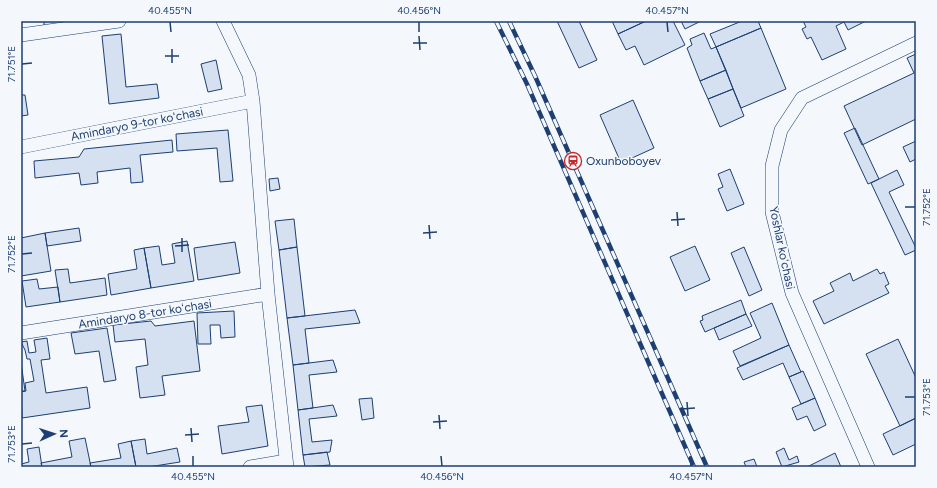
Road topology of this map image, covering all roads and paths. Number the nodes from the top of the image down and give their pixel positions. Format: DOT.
graph roads {
  1 [pos="119,21"];
  2 [pos="224,21"];
  3 [pos="21,35"];
  4 [pos="916,43"];
  5 [pos="253,101"];
  6 [pos="21,147"];
  7 [pos="268,294"];
  8 [pos="21,333"];
  9 [pos="286,464"];
  10 [pos="250,467"];
  11 [pos="868,467"];
  1 -- 3 [label="street"];
  2 -- 5 [label="street"];
  4 -- 11 [label="street, Yoshlar koʻchasi"];
  5 -- 6 [label="street, Amindaryo 9-tor koʻchasi"];
  5 -- 7 [label="street"];
  7 -- 8 [label="street, Amindaryo 8-tor koʻchasi"];
  7 -- 9 [label="street"];
  9 -- 10 [label="street"];
}
